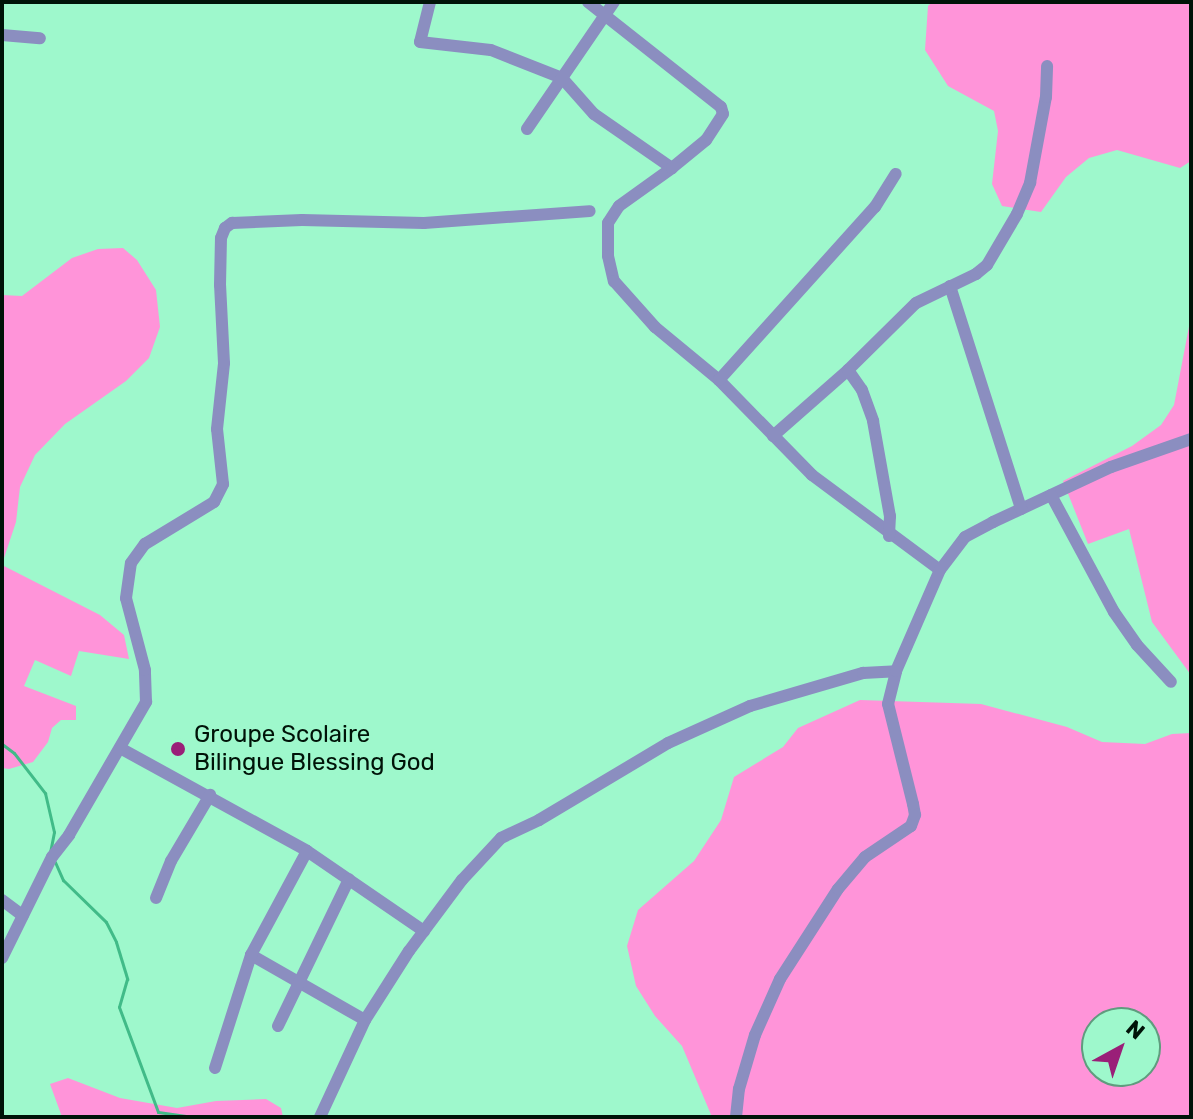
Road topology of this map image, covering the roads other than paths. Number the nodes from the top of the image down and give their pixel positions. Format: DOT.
graph roads {
  1 [pos="430,2"];
  2 [pos="588,2"];
  3 [pos="614,2"];
  4 [pos="605,15"];
  5 [pos="2,35"];
  6 [pos="40,38"];
  7 [pos="1047,66"];
  8 [pos="562,78"];
  9 [pos="527,129"];
  10 [pos="672,168"];
  11 [pos="896,174"];
  12 [pos="590,211"];
  13 [pos="950,286"];
  14 [pos="848,370"];
  15 [pos="719,380"];
  16 [pos="773,436"];
  17 [pos="1191,439"];
  18 [pos="1051,495"];
  19 [pos="1021,509"];
  20 [pos="889,536"];
  21 [pos="940,570"];
  22 [pos="896,671"];
  23 [pos="1171,682"];
  24 [pos="120,748"];
  25 [pos="210,795"];
  26 [pos="307,851"];
  27 [pos="349,879"];
  28 [pos="156,898"];
  29 [pos="2,900"];
  30 [pos="23,916"];
  31 [pos="424,931"];
  32 [pos="251,955"];
  33 [pos="2,958"];
  34 [pos="297,981"];
  35 [pos="365,1020"];
  36 [pos="278,1026"];
  37 [pos="215,1068"];
  38 [pos="320,1117"];
  39 [pos="736,1117"];
  1 -- 8 [label="street"];
  2 -- 4 [label="street"];
  3 -- 4 [label="street"];
  4 -- 8 [label="street"];
  4 -- 10 [label="street"];
  5 -- 6 [label="street"];
  7 -- 13 [label="street"];
  8 -- 9 [label="street"];
  8 -- 10 [label="street"];
  10 -- 15 [label="street"];
  11 -- 15 [label="street"];
  12 -- 24 [label="street"];
  13 -- 14 [label="street"];
  13 -- 19 [label="street"];
  14 -- 16 [label="street"];
  14 -- 20 [label="street"];
  15 -- 16 [label="street"];
  16 -- 20 [label="street"];
  17 -- 18 [label="street"];
  18 -- 19 [label="street"];
  18 -- 23 [label="street"];
  19 -- 21 [label="street"];
  20 -- 21 [label="street"];
  21 -- 22 [label="street"];
  22 -- 31 [label="street"];
  22 -- 39 [label="street"];
  24 -- 25 [label="street"];
  24 -- 30 [label="street"];
  25 -- 26 [label="street"];
  25 -- 28 [label="street"];
  26 -- 27 [label="street"];
  26 -- 32 [label="street"];
  27 -- 31 [label="street"];
  27 -- 34 [label="street"];
  29 -- 30 [label="street"];
  30 -- 33 [label="street"];
  31 -- 35 [label="street"];
  32 -- 34 [label="street"];
  32 -- 37 [label="street"];
  34 -- 35 [label="street"];
  34 -- 36 [label="street"];
  35 -- 38 [label="street"];
}
